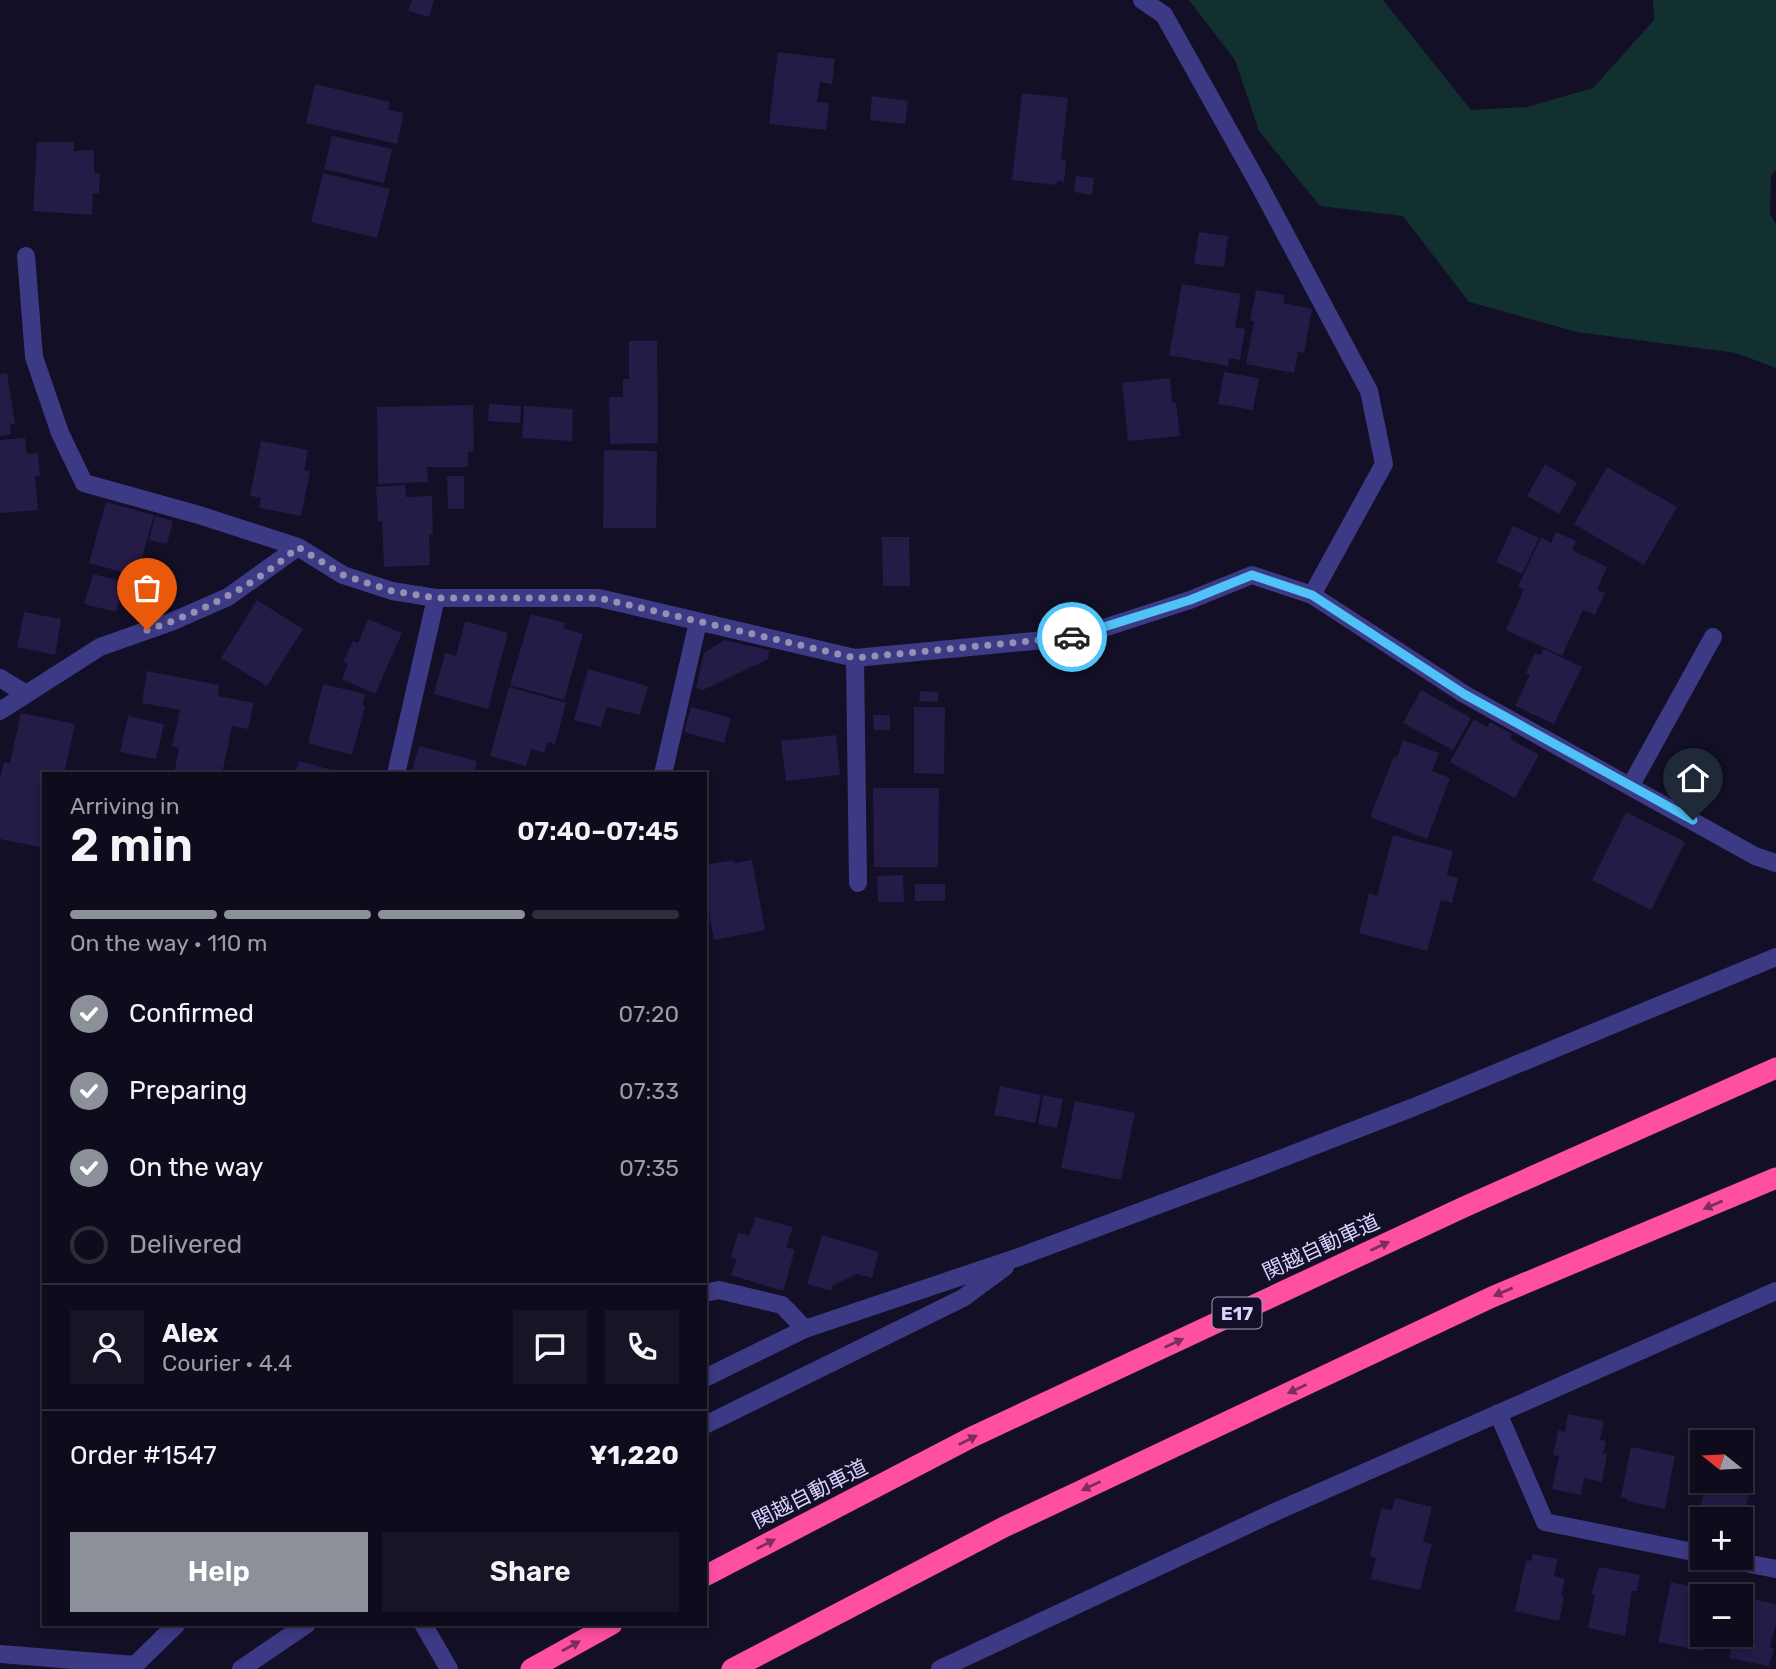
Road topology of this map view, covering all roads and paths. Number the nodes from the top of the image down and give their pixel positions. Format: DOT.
graph roads {
  1 [pos="1142,0"];
  2 [pos="26,256"];
  3 [pos="298,547"];
  4 [pos="1312,595"];
  5 [pos="436,598"];
  6 [pos="698,622"];
  7 [pos="1713,637"];
  8 [pos="855,658"];
  9 [pos="0,678"];
  10 [pos="26,694"];
  11 [pos="0,711"];
  12 [pos="396,772"];
  13 [pos="663,772"];
  14 [pos="1631,785"];
  15 [pos="1776,863"];
  16 [pos="858,883"];
  17 [pos="1776,957"];
  18 [pos="1776,1068"];
  19 [pos="1776,1178"];
  20 [pos="1016,1258"];
  21 [pos="1776,1291"];
  22 [pos="707,1293"];
  23 [pos="805,1329"];
  24 [pos="707,1377"];
  25 [pos="1498,1413"];
  26 [pos="707,1424"];
  27 [pos="1690,1551"];
  28 [pos="1753,1565"];
  29 [pos="1776,1569"];
  30 [pos="707,1575"];
  31 [pos="175,1626"];
  32 [pos="304,1626"];
  33 [pos="425,1626"];
  34 [pos="608,1626"];
  35 [pos="0,1654"];
  36 [pos="134,1667"];
  37 [pos="241,1669"];
  38 [pos="449,1669"];
  39 [pos="531,1669"];
  40 [pos="732,1669"];
  41 [pos="940,1669"];
  1 -- 4 [label="street"];
  2 -- 3 [label="street"];
  3 -- 5 [label="street"];
  3 -- 10 [label="street"];
  4 -- 8 [label="street"];
  4 -- 14 [label="street"];
  5 -- 6 [label="street"];
  5 -- 12 [label="street"];
  6 -- 8 [label="street"];
  6 -- 13 [label="street"];
  7 -- 14 [label="street"];
  8 -- 16 [label="street"];
  9 -- 10 [label="street"];
  10 -- 11 [label="street"];
  14 -- 15 [label="street"];
  17 -- 20 [label="street"];
  30 -- 18 [label="highway, 関越自動車道 / E17, one-way"];
  19 -- 40 [label="highway, one-way"];
  20 -- 23 [label="street"];
  20 -- 26 [label="street"];
  21 -- 25 [label="street"];
  22 -- 23 [label="street"];
  23 -- 24 [label="street"];
  25 -- 27 [label="street"];
  25 -- 41 [label="street"];
  28 -- 29 [label="street"];
  31 -- 36 [label="street"];
  32 -- 37 [label="street"];
  33 -- 38 [label="street"];
  39 -- 34 [label="highway, one-way"];
  35 -- 36 [label="street"];
}
